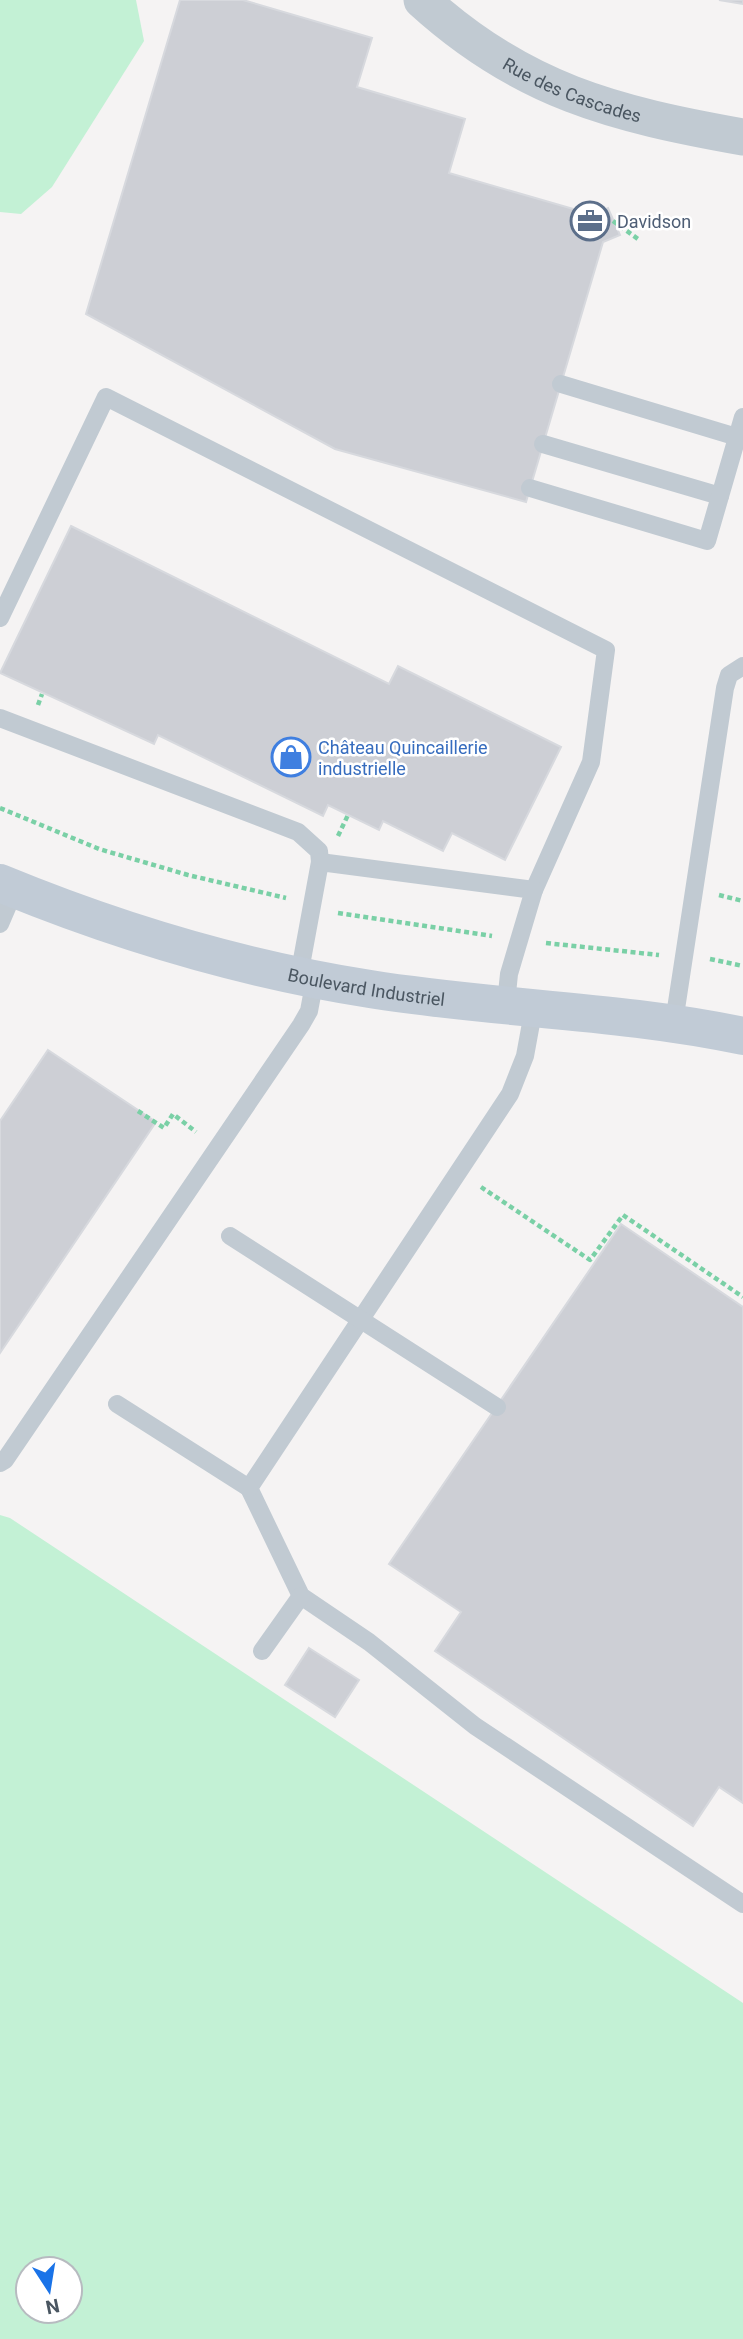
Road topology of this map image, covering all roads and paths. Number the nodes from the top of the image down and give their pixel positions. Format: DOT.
graph roads {
  1 [pos="422,0"];
  2 [pos="743,137"];
  3 [pos="613,221"];
  4 [pos="638,239"];
  5 [pos="561,384"];
  6 [pos="743,417"];
  7 [pos="737,437"];
  8 [pos="543,444"];
  9 [pos="530,488"];
  10 [pos="720,496"];
  11 [pos="0,618"];
  12 [pos="743,666"];
  13 [pos="0,718"];
  14 [pos="0,808"];
  15 [pos="348,815"];
  16 [pos="341,832"];
  17 [pos="320,862"];
  18 [pos="8,886"];
  19 [pos="534,890"];
  20 [pos="286,898"];
  21 [pos="341,914"];
  22 [pos="0,924"];
  23 [pos="492,936"];
  24 [pos="541,943"];
  25 [pos="662,955"];
  26 [pos="713,960"];
  27 [pos="743,966"];
  28 [pos="307,977"];
  29 [pos="520,1005"];
  30 [pos="674,1023"];
  31 [pos="743,1036"];
  32 [pos="138,1111"];
  33 [pos="173,1114"];
  34 [pos="483,1188"];
  35 [pos="230,1236"];
  36 [pos="743,1297"];
  37 [pos="361,1320"];
  38 [pos="117,1404"];
  39 [pos="497,1407"];
  40 [pos="0,1462"];
  41 [pos="249,1488"];
  42 [pos="301,1596"];
  43 [pos="262,1651"];
  44 [pos="743,1904"];
  1 -- 2 [label="street, Rue des Cascades"];
  3 -- 4 [label="path"];
  5 -- 7 [label="lane"];
  6 -- 7 [label="lane"];
  7 -- 10 [label="lane"];
  8 -- 10 [label="lane"];
  9 -- 10 [label="lane"];
  11 -- 19 [label="lane"];
  12 -- 30 [label="lane"];
  13 -- 17 [label="lane"];
  14 -- 20 [label="path"];
  15 -- 16 [label="path"];
  17 -- 19 [label="lane"];
  17 -- 28 [label="lane"];
  18 -- 22 [label="lane"];
  18 -- 28 [label="street, Boulevard Industriel"];
  19 -- 29 [label="lane"];
  21 -- 23 [label="path"];
  24 -- 25 [label="path"];
  26 -- 27 [label="path"];
  28 -- 29 [label="street, Boulevard Industriel"];
  28 -- 40 [label="lane"];
  29 -- 30 [label="street, Boulevard Industriel"];
  29 -- 37 [label="lane"];
  30 -- 31 [label="street, Boulevard Industriel"];
  32 -- 33 [label="path"];
  34 -- 36 [label="path"];
  35 -- 37 [label="lane"];
  37 -- 39 [label="lane"];
  37 -- 41 [label="lane"];
  38 -- 41 [label="lane"];
  41 -- 42 [label="lane"];
  42 -- 43 [label="lane"];
  42 -- 44 [label="lane"];
}
